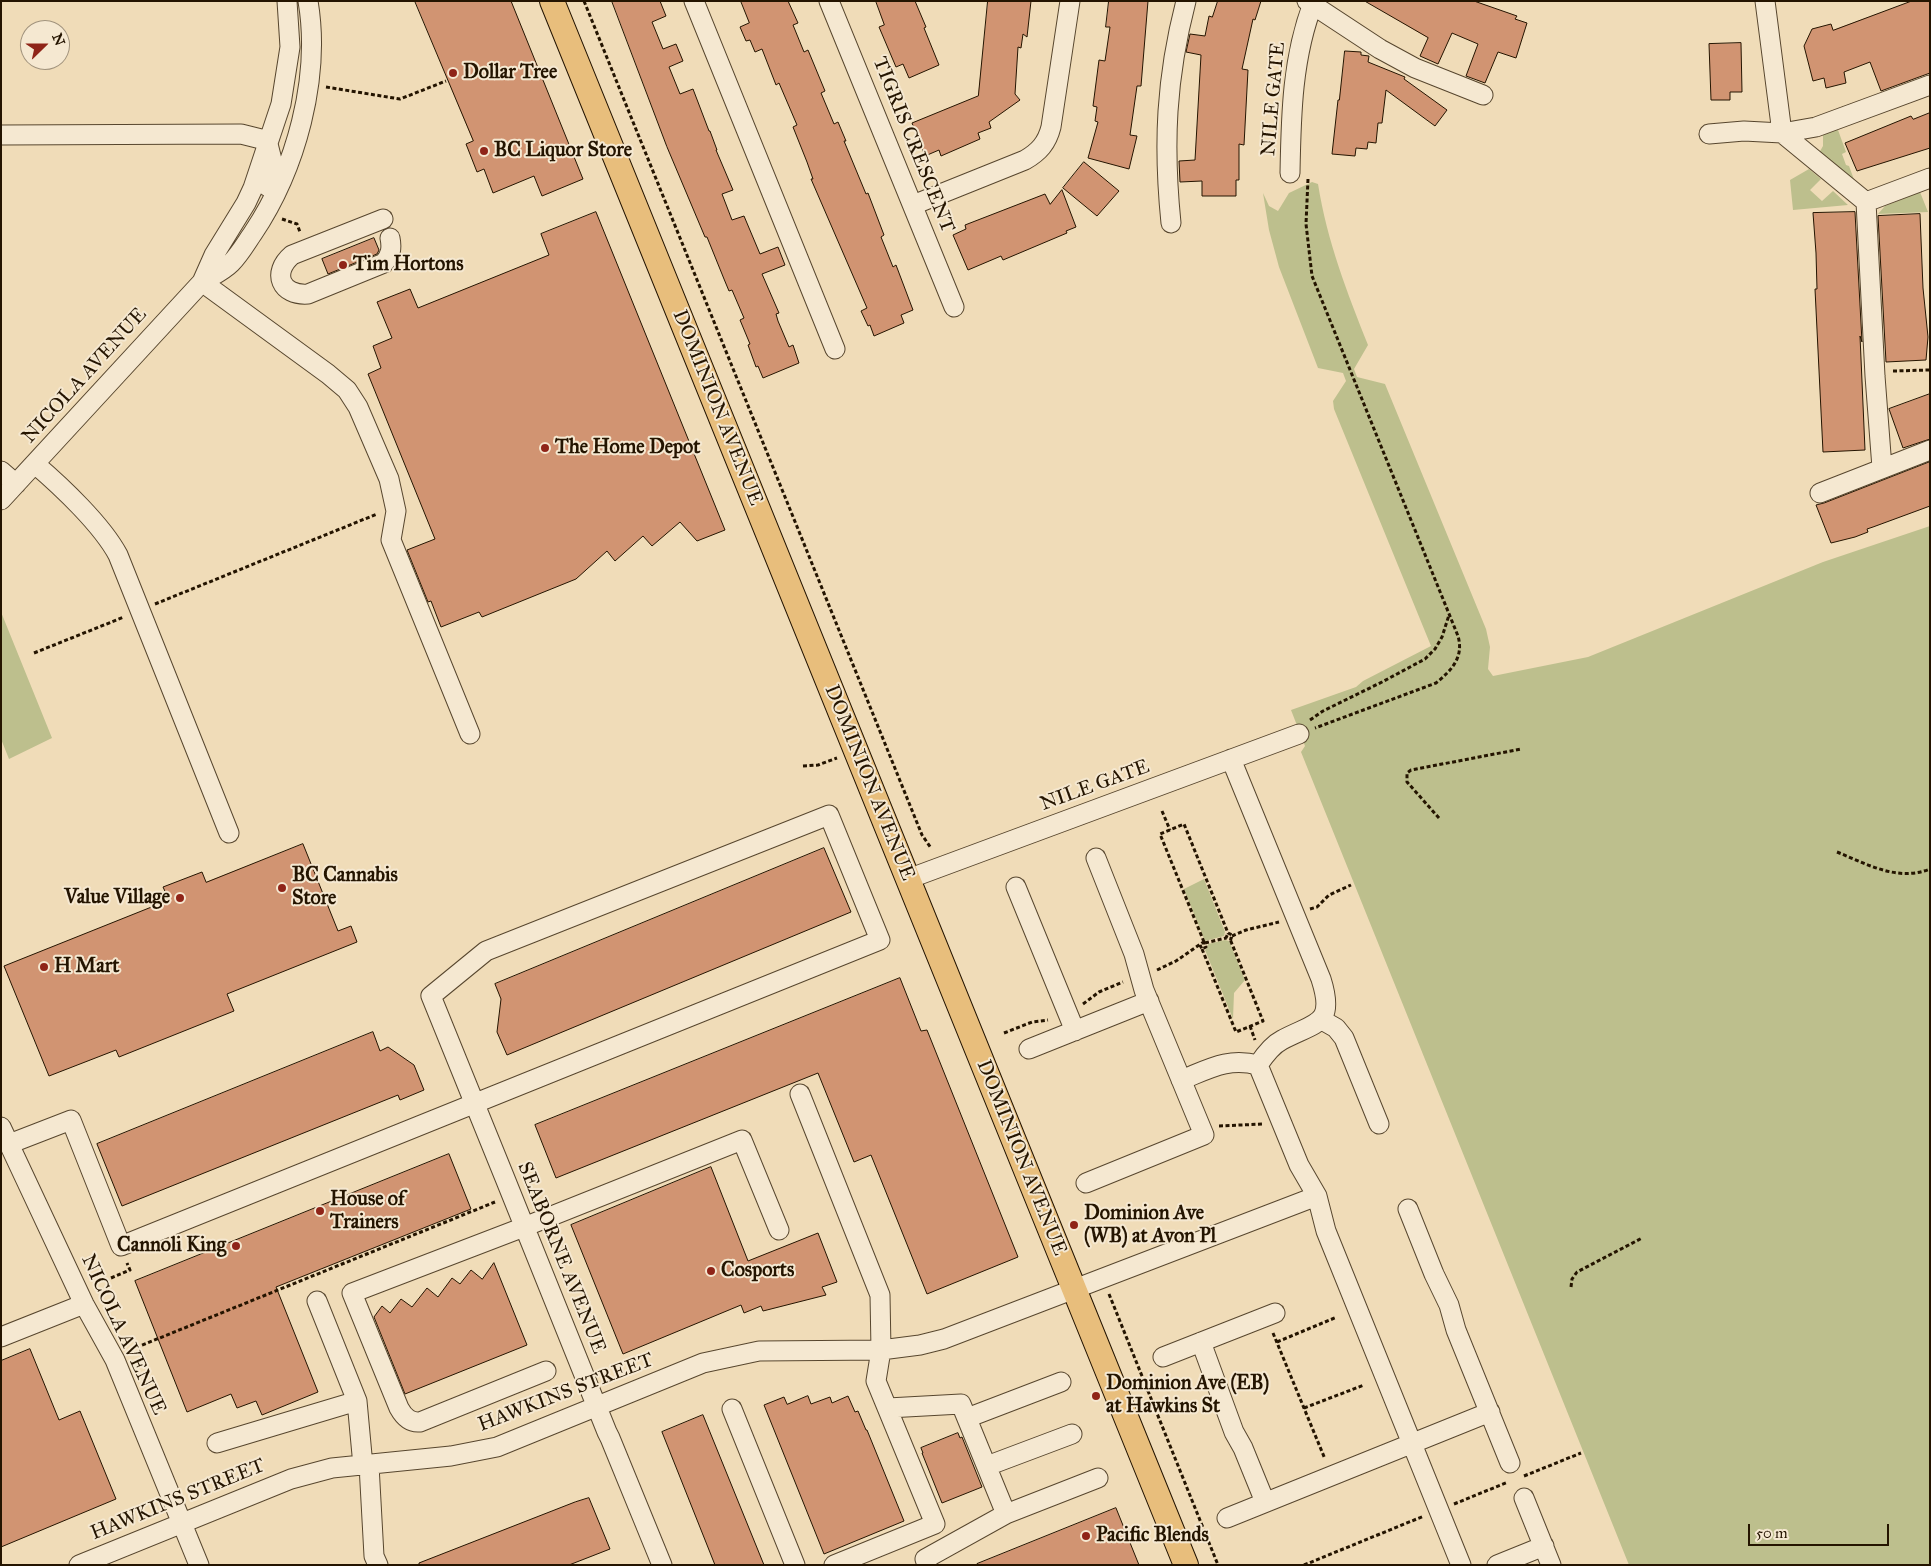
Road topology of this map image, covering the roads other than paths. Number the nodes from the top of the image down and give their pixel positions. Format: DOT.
graph roads {
  1 [pos="287,1"];
  2 [pos="308,1"];
  3 [pos="552,1"];
  4 [pos="694,1"];
  5 [pos="829,1"];
  6 [pos="1070,1"];
  7 [pos="1186,1"];
  8 [pos="1765,1"];
  9 [pos="1311,3"];
  10 [pos="290,47"];
  11 [pos="1930,85"];
  12 [pos="1483,95"];
  13 [pos="1782,133"];
  14 [pos="1709,134"];
  15 [pos="1,135"];
  16 [pos="268,144"];
  17 [pos="292,153"];
  18 [pos="1290,174"];
  19 [pos="1930,178"];
  20 [pos="1866,202"];
  21 [pos="913,204"];
  22 [pos="383,219"];
  23 [pos="1171,223"];
  24 [pos="390,238"];
  25 [pos="247,242"];
  26 [pos="202,282"];
  27 [pos="954,307"];
  28 [pos="835,349"];
  29 [pos="1930,450"];
  30 [pos="35,464"];
  31 [pos="1882,468"];
  32 [pos="1,471"];
  33 [pos="16,484"];
  34 [pos="1820,493"];
  35 [pos="1,500"];
  36 [pos="470,734"];
  37 [pos="1298,734"];
  38 [pos="1231,759"];
  39 [pos="229,833"];
  40 [pos="1096,858"];
  41 [pos="908,879"];
  42 [pos="1016,887"];
  43 [pos="1149,1001"];
  44 [pos="1322,1020"];
  45 [pos="1075,1031"];
  46 [pos="1029,1049"];
  47 [pos="1258,1065"];
  48 [pos="1181,1080"];
  49 [pos="800,1094"];
  50 [pos="474,1103"];
  51 [pos="1379,1124"];
  52 [pos="5,1135"];
  53 [pos="1086,1183"];
  54 [pos="1317,1196"];
  55 [pos="1408,1209"];
  56 [pos="524,1227"];
  57 [pos="779,1230"];
  58 [pos="1074,1290"];
  59 [pos="317,1301"];
  60 [pos="84,1304"];
  61 [pos="1271,1315"];
  62 [pos="1,1337"];
  63 [pos="1201,1342"];
  64 [pos="881,1350"];
  65 [pos="1163,1357"];
  66 [pos="546,1371"];
  67 [pos="1061,1382"];
  68 [pos="357,1401"];
  69 [pos="597,1407"];
  70 [pos="888,1408"];
  71 [pos="732,1409"];
  72 [pos="1490,1412"];
  73 [pos="967,1418"];
  74 [pos="1072,1434"];
  75 [pos="217,1443"];
  76 [pos="1412,1443"];
  77 [pos="1510,1462"];
  78 [pos="366,1465"];
  79 [pos="987,1466"];
  80 [pos="1098,1478"];
  81 [pos="1524,1498"];
  82 [pos="1266,1502"];
  83 [pos="1006,1514"];
  84 [pos="1227,1518"];
  85 [pos="182,1524"];
  86 [pos="1544,1546"];
  87 [pos="79,1565"];
  88 [pos="199,1565"];
  89 [pos="378,1565"];
  90 [pos="662,1565"];
  91 [pos="795,1565"];
  92 [pos="834,1565"];
  93 [pos="927,1565"];
  94 [pos="1186,1565"];
  95 [pos="1462,1565"];
  96 [pos="1497,1565"];
  97 [pos="1551,1565"];
  1 -- 10 [label="street, NICOLA AVENUE"];
  2 -- 17 [label="street, NICOLA AVENUE"];
  3 -- 41 [label="main road, DOMINION AVENUE"];
  4 -- 28 [label="street"];
  5 -- 21 [label="street, TIGRIS CRESCENT"];
  6 -- 21 [label="street"];
  7 -- 23 [label="street"];
  8 -- 13 [label="street"];
  9 -- 12 [label="street"];
  9 -- 18 [label="street, NILE GATE"];
  10 -- 16 [label="street, NICOLA AVENUE"];
  10 -- 17 [label="street"];
  11 -- 13 [label="street"];
  13 -- 14 [label="street"];
  13 -- 20 [label="street"];
  15 -- 16 [label="street"];
  16 -- 25 [label="street"];
  16 -- 26 [label="street, NICOLA AVENUE"];
  17 -- 25 [label="street, NICOLA AVENUE"];
  19 -- 20 [label="street"];
  20 -- 31 [label="street"];
  21 -- 27 [label="street, TIGRIS CRESCENT"];
  22 -- 24 [label="street"];
  25 -- 26 [label="street, NICOLA AVENUE"];
  26 -- 30 [label="street, NICOLA AVENUE"];
  26 -- 36 [label="street"];
  29 -- 31 [label="street"];
  30 -- 33 [label="street, NICOLA AVENUE"];
  30 -- 39 [label="street"];
  31 -- 34 [label="street"];
  32 -- 33 [label="street"];
  33 -- 35 [label="street, NICOLA AVENUE"];
  37 -- 38 [label="street, NILE GATE"];
  38 -- 41 [label="street, NILE GATE"];
  38 -- 44 [label="street"];
  40 -- 43 [label="street"];
  41 -- 58 [label="main road, DOMINION AVENUE"];
  42 -- 45 [label="street"];
  43 -- 45 [label="street"];
  43 -- 48 [label="street"];
  44 -- 47 [label="street"];
  44 -- 51 [label="street"];
  45 -- 46 [label="street"];
  47 -- 48 [label="street"];
  47 -- 54 [label="street"];
  48 -- 53 [label="street"];
  49 -- 64 [label="street"];
  50 -- 50 [label="street, SEABORNE AVENUE"];
  50 -- 52 [label="street"];
  50 -- 56 [label="street, SEABORNE AVENUE"];
  52 -- 60 [label="street, NICOLA AVENUE"];
  54 -- 58 [label="street, HAWKINS STREET"];
  54 -- 76 [label="street"];
  55 -- 72 [label="street"];
  56 -- 57 [label="street"];
  56 -- 66 [label="street"];
  56 -- 69 [label="street, SEABORNE AVENUE"];
  58 -- 64 [label="street, HAWKINS STREET"];
  58 -- 94 [label="main road, DOMINION AVENUE"];
  59 -- 68 [label="street"];
  60 -- 62 [label="street"];
  60 -- 85 [label="street, NICOLA AVENUE"];
  61 -- 63 [label="street"];
  63 -- 65 [label="street"];
  63 -- 82 [label="street"];
  64 -- 69 [label="street, HAWKINS STREET"];
  64 -- 70 [label="street"];
  67 -- 73 [label="street"];
  68 -- 75 [label="street"];
  68 -- 78 [label="street"];
  69 -- 78 [label="street, HAWKINS STREET"];
  69 -- 90 [label="street, SEABORNE AVENUE"];
  70 -- 73 [label="street"];
  70 -- 92 [label="street"];
  71 -- 91 [label="street"];
  72 -- 76 [label="street"];
  72 -- 77 [label="street"];
  73 -- 79 [label="street"];
  74 -- 79 [label="street"];
  76 -- 82 [label="street"];
  76 -- 95 [label="street"];
  78 -- 85 [label="street, HAWKINS STREET"];
  78 -- 89 [label="street"];
  79 -- 83 [label="street"];
  80 -- 83 [label="street"];
  81 -- 86 [label="street"];
  82 -- 84 [label="street"];
  83 -- 93 [label="street"];
  85 -- 87 [label="street, HAWKINS STREET"];
  85 -- 88 [label="street, NICOLA AVENUE"];
  86 -- 96 [label="street"];
  86 -- 97 [label="street"];
}
